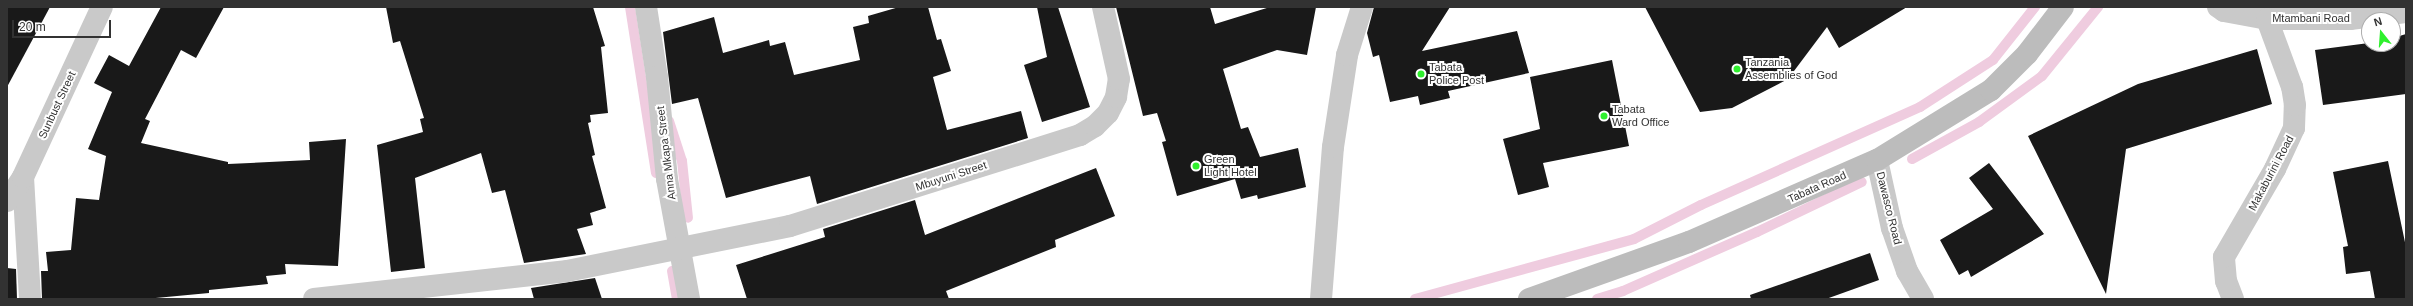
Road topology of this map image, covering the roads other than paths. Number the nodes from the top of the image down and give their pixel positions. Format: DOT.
graph roads {
  1 [pos="102,7"];
  2 [pos="646,7"];
  3 [pos="1102,7"];
  4 [pos="1362,7"];
  5 [pos="2063,7"];
  6 [pos="2218,7"];
  7 [pos="2406,12"];
  8 [pos="2267,19"];
  9 [pos="1877,160"];
  10 [pos="23,177"];
  11 [pos="7,200"];
  12 [pos="680,248"];
  13 [pos="30,299"];
  14 [pos="314,299"];
  15 [pos="689,299"];
  16 [pos="1321,299"];
  17 [pos="1529,299"];
  18 [pos="1923,299"];
  19 [pos="2233,299"];
  1 -- 10 [label="street, Sunbust Street"];
  2 -- 12 [label="street, Anna Mkapa Street"];
  3 -- 12 [label="street, Mbuyuni Street"];
  4 -- 16 [label="street"];
  5 -- 9 [label="main road, Tabata Road"];
  6 -- 8 [label="street, Mtambani Road"];
  7 -- 8 [label="street, Mtambani Road"];
  8 -- 19 [label="street, Makaburini Road"];
  9 -- 17 [label="main road, Tabata Road"];
  9 -- 18 [label="street, Dawasco Road"];
  10 -- 11 [label="street, Sunbust Street"];
  10 -- 13 [label="street"];
  12 -- 14 [label="street, Mbuyuni Street"];
  12 -- 15 [label="street, Anna Mkapa Street"];
}
